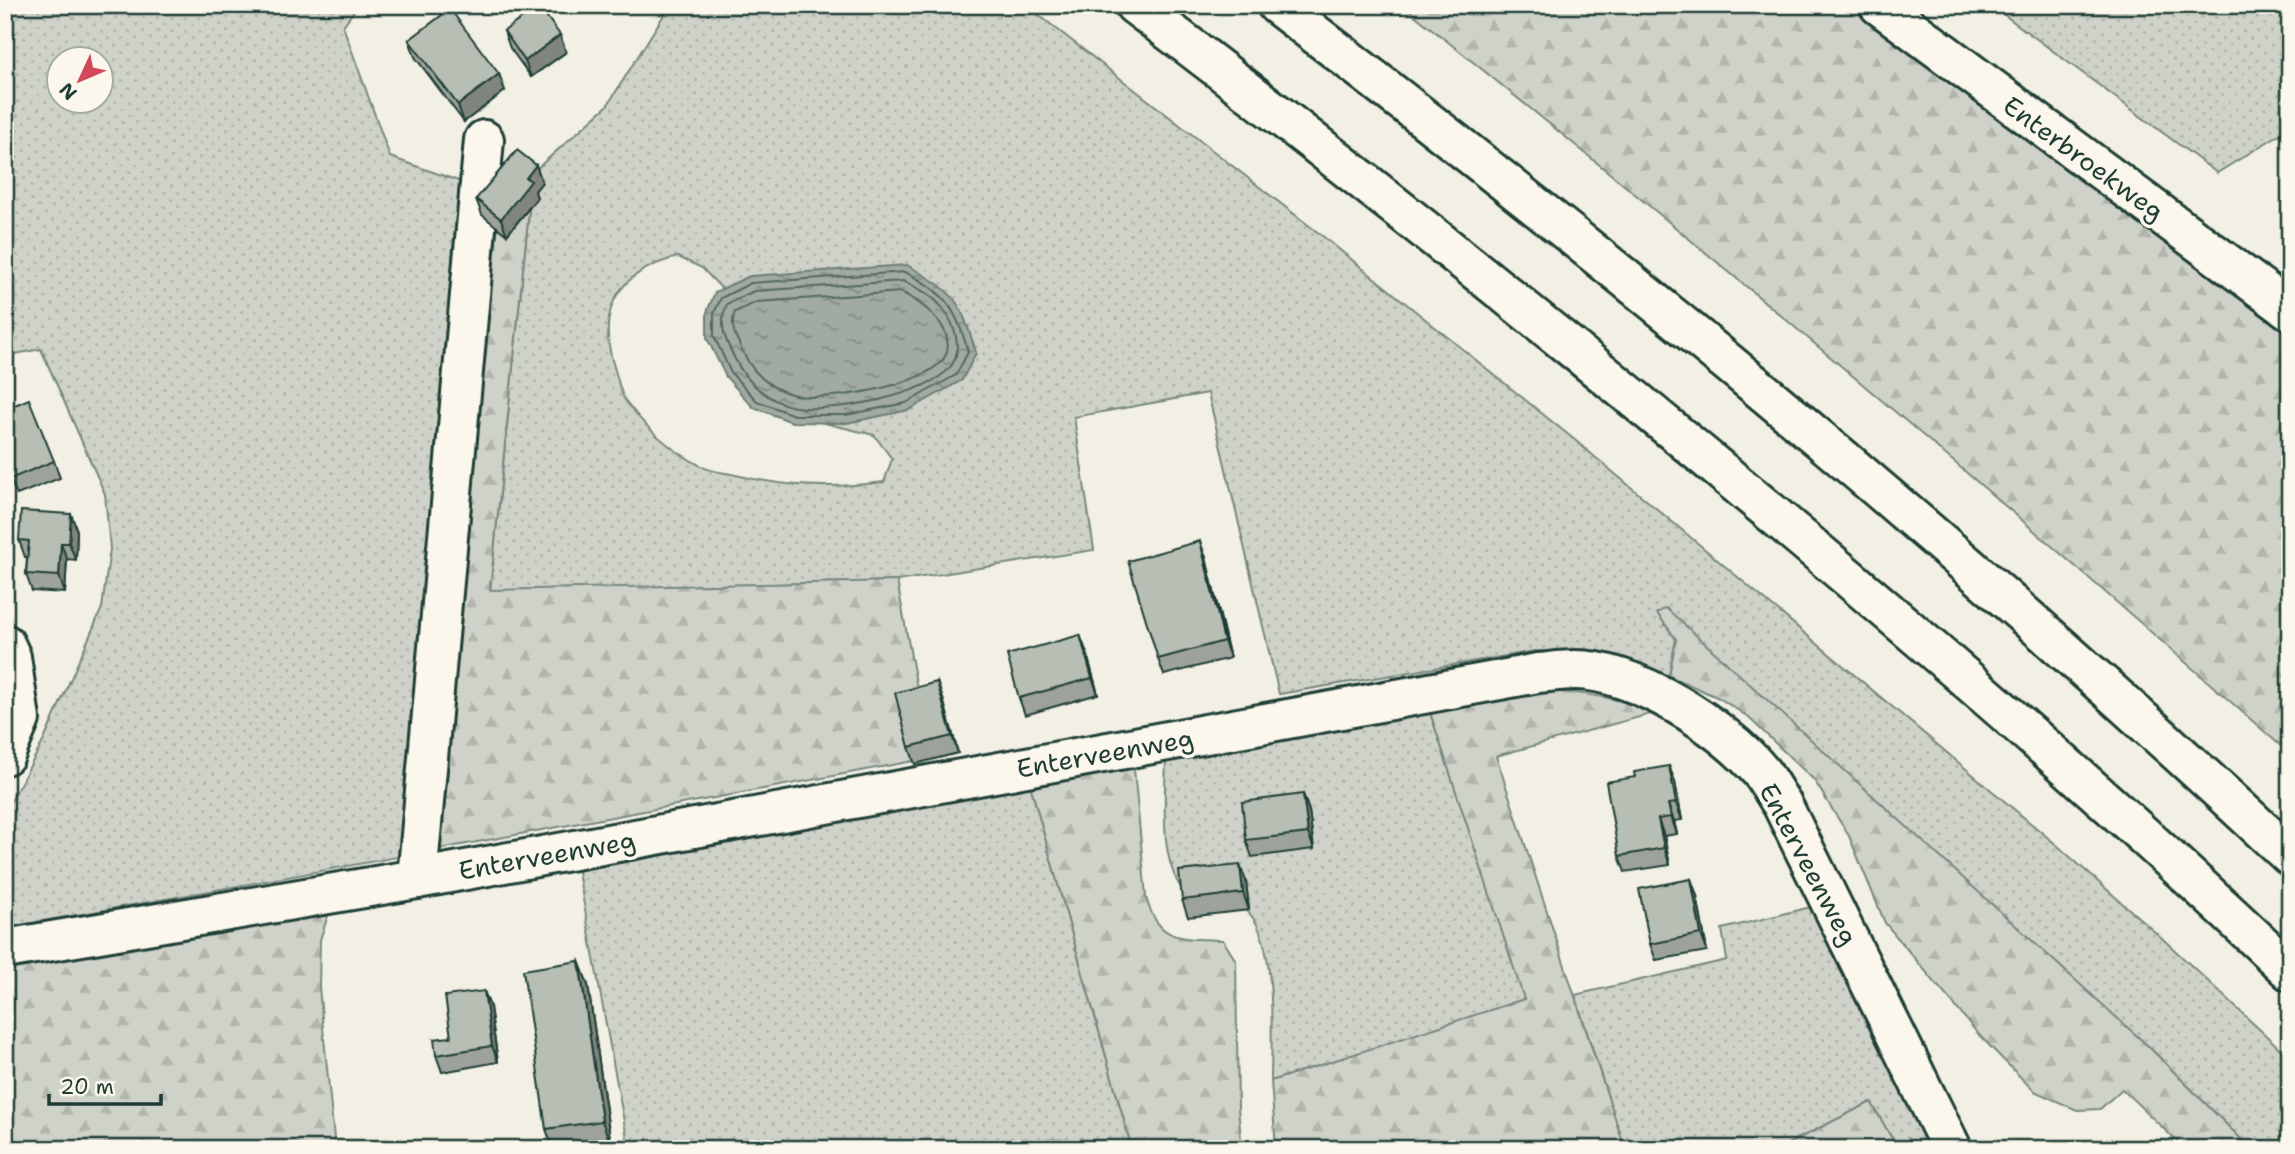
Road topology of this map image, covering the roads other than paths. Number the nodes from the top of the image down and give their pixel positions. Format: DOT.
graph roads {
  1 [pos="1135,5"];
  2 [pos="1278,5"];
  3 [pos="1879,5"];
  4 [pos="484,140"];
  5 [pos="2290,310"];
  6 [pos="5,643"];
  7 [pos="5,755"];
  8 [pos="2290,856"];
  9 [pos="416,879"];
  10 [pos="5,949"];
  11 [pos="2290,971"];
  12 [pos="1952,1149"];
  1 -- 11 [label="main road"];
  2 -- 8 [label="main road"];
  3 -- 5 [label="main road, Enterbroekweg"];
  4 -- 9 [label="main road"];
  6 -- 7 [label="main road"];
  9 -- 10 [label="main road, Enterveenweg"];
  9 -- 12 [label="main road, Enterveenweg"];
}
